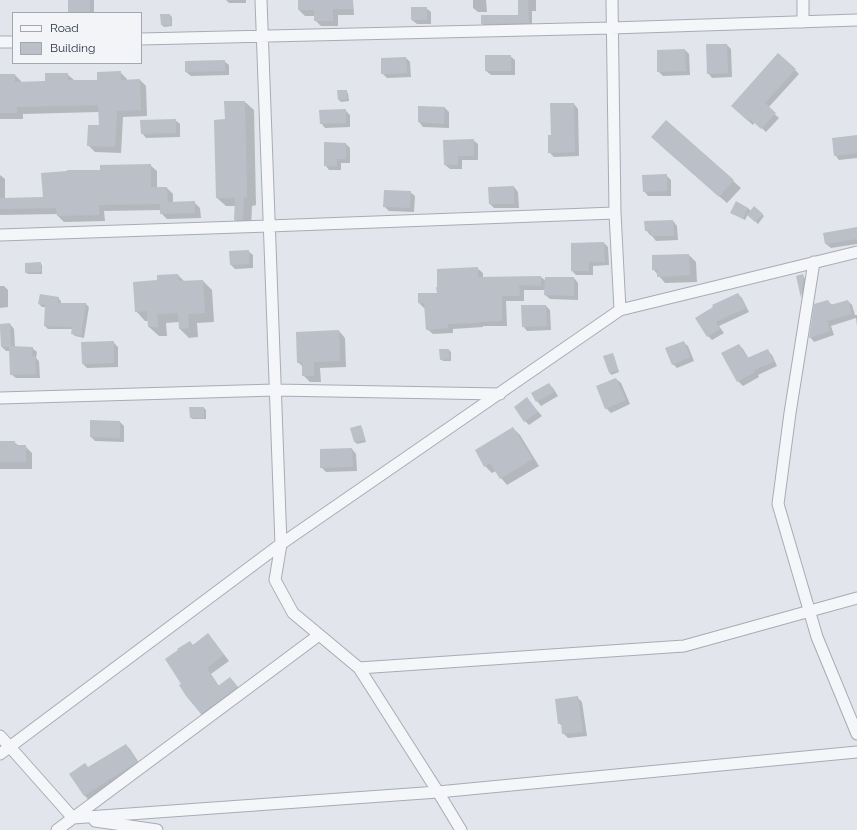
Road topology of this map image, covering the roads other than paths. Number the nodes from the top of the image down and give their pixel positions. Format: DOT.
graph roads {
  1 [pos="261,0"];
  2 [pos="612,0"];
  3 [pos="803,0"];
  4 [pos="857,20"];
  5 [pos="803,22"];
  6 [pos="612,28"];
  7 [pos="262,36"];
  8 [pos="142,39"];
  9 [pos="0,42"];
  10 [pos="12,42"];
  11 [pos="615,213"];
  12 [pos="269,226"];
  13 [pos="0,234"];
  14 [pos="857,252"];
  15 [pos="814,262"];
  16 [pos="620,310"];
  17 [pos="275,390"];
  18 [pos="500,394"];
  19 [pos="0,398"];
  20 [pos="281,544"];
  21 [pos="857,598"];
  22 [pos="810,610"];
  23 [pos="319,635"];
  24 [pos="359,668"];
  25 [pos="857,734"];
  26 [pos="0,736"];
  27 [pos="10,746"];
  28 [pos="857,752"];
  29 [pos="0,754"];
  30 [pos="438,792"];
  31 [pos="73,818"];
  32 [pos="57,830"];
  33 [pos="157,830"];
  34 [pos="461,830"];
  1 -- 7 [label="street"];
  2 -- 6 [label="street"];
  3 -- 5 [label="street"];
  4 -- 5 [label="street"];
  5 -- 6 [label="street"];
  6 -- 7 [label="street"];
  6 -- 11 [label="street"];
  7 -- 8 [label="street"];
  7 -- 12 [label="street"];
  9 -- 10 [label="street"];
  11 -- 12 [label="street"];
  11 -- 16 [label="street"];
  12 -- 13 [label="street"];
  12 -- 17 [label="street"];
  14 -- 15 [label="street"];
  15 -- 16 [label="street"];
  15 -- 22 [label="street"];
  16 -- 18 [label="street"];
  17 -- 18 [label="street"];
  17 -- 19 [label="street"];
  17 -- 20 [label="street"];
  18 -- 20 [label="street"];
  20 -- 23 [label="street"];
  20 -- 27 [label="street"];
  21 -- 22 [label="street"];
  22 -- 24 [label="street"];
  22 -- 25 [label="street"];
  23 -- 24 [label="street"];
  23 -- 31 [label="street"];
  24 -- 30 [label="street"];
  26 -- 27 [label="street"];
  27 -- 29 [label="street"];
  27 -- 31 [label="street"];
  28 -- 30 [label="street"];
  30 -- 31 [label="street"];
  30 -- 34 [label="street"];
  31 -- 32 [label="street"];
  31 -- 33 [label="street"];
}
